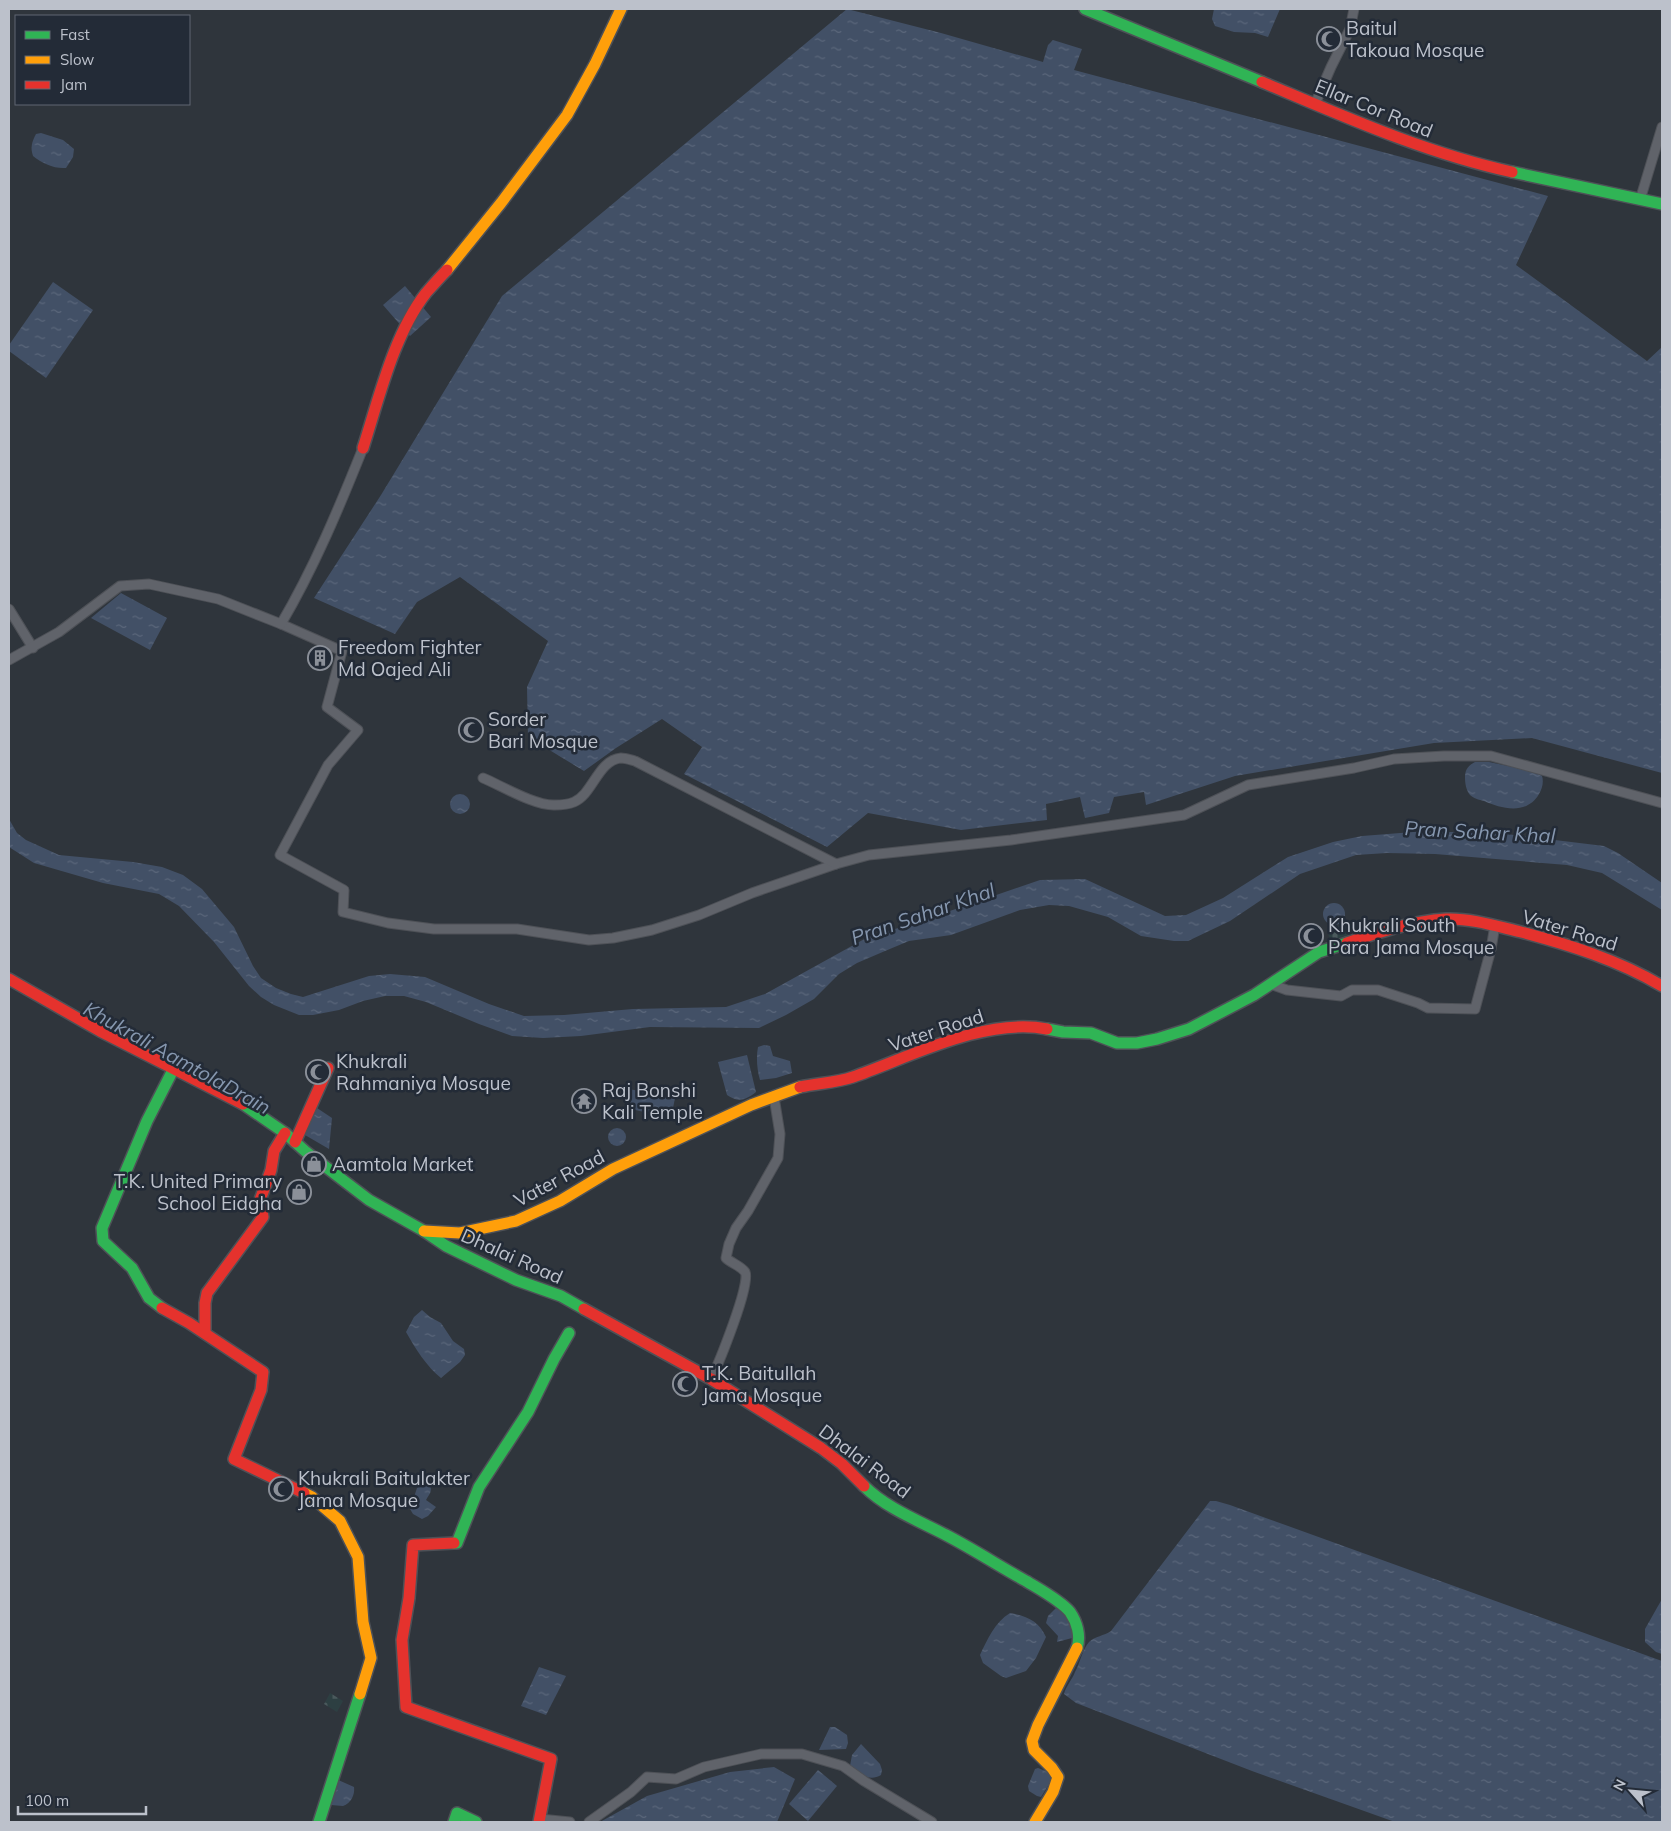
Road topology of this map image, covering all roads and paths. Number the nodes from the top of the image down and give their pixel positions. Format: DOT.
graph roads {
  1 [pos="621,9"];
  2 [pos="1085,9"];
  3 [pos="1354,9"];
  4 [pos="1315,104"];
  5 [pos="1662,127"];
  6 [pos="1640,200"];
  7 [pos="1662,204"];
  8 [pos="363,448"];
  9 [pos="9,609"];
  10 [pos="281,624"];
  11 [pos="33,648"];
  12 [pos="9,660"];
  13 [pos="483,778"];
  14 [pos="1662,803"];
  15 [pos="836,864"];
  16 [pos="1495,925"];
  17 [pos="9,979"];
  18 [pos="1270,984"];
  19 [pos="1662,986"];
  20 [pos="174,1068"];
  21 [pos="328,1068"];
  22 [pos="774,1097"];
  23 [pos="285,1133"];
  24 [pos="295,1142"];
  25 [pos="424,1231"];
  26 [pos="205,1333"];
  27 [pos="569,1333"];
  28 [pos="712,1379"];
  29 [pos="540,1821"];
  30 [pos="319,1822"];
  31 [pos="454,1822"];
  32 [pos="476,1822"];
  33 [pos="570,1822"];
  34 [pos="589,1822"];
  35 [pos="932,1822"];
  36 [pos="1035,1822"];
  1 -- 8 [label="street"];
  2 -- 4 [label="street, Ellar Cor Road"];
  3 -- 4 [label="street"];
  4 -- 6 [label="street, Ellar Cor Road"];
  5 -- 6 [label="street"];
  6 -- 7 [label="street, Ellar Cor Road"];
  8 -- 10 [label="street"];
  9 -- 11 [label="street"];
  10 -- 11 [label="street"];
  10 -- 15 [label="street"];
  11 -- 12 [label="street"];
  13 -- 15 [label="street"];
  14 -- 15 [label="street"];
  16 -- 18 [label="street, Vater Road"];
  16 -- 18 [label="street"];
  16 -- 19 [label="street, Vater Road"];
  17 -- 20 [label="street, Dhalai Road"];
  18 -- 22 [label="street, Vater Road"];
  20 -- 23 [label="street, Dhalai Road"];
  20 -- 26 [label="street"];
  21 -- 24 [label="street"];
  22 -- 25 [label="street, Vater Road"];
  22 -- 28 [label="street"];
  23 -- 24 [label="street, Dhalai Road"];
  23 -- 26 [label="street"];
  24 -- 25 [label="street, Dhalai Road"];
  25 -- 28 [label="street, Dhalai Road"];
  26 -- 30 [label="street"];
  27 -- 29 [label="street"];
  28 -- 36 [label="street, Dhalai Road"];
  29 -- 33 [label="street"];
  31 -- 32 [label="street"];
  34 -- 35 [label="street"];
}
